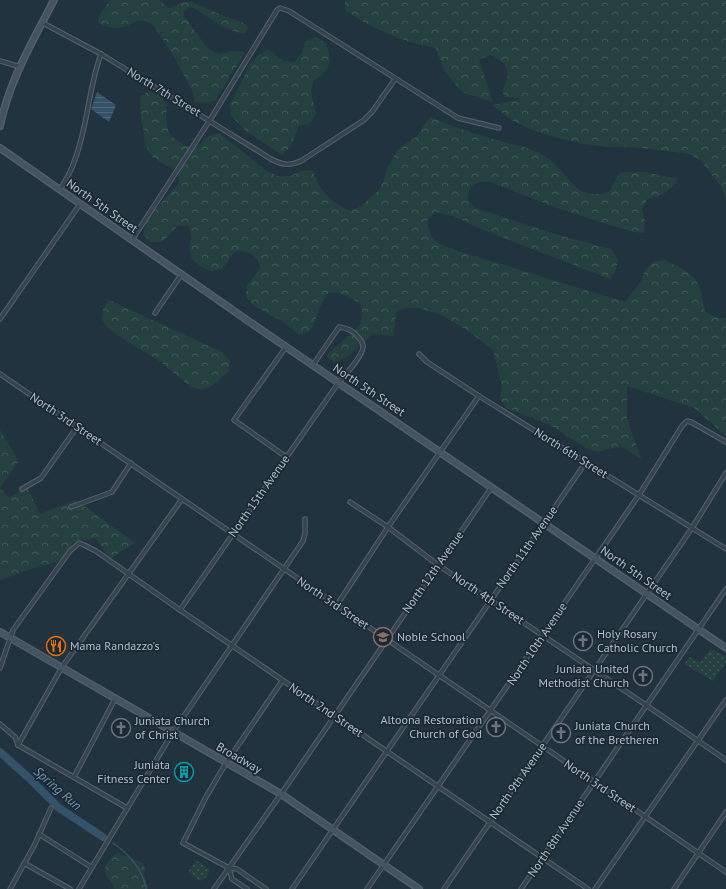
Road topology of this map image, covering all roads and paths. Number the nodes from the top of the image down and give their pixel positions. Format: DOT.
graph roads {
  1 [pos="54,0"];
  2 [pos="43,23"];
  3 [pos="101,54"];
  4 [pos="0,61"];
  5 [pos="21,67"];
  6 [pos="395,78"];
  7 [pos="210,120"];
  8 [pos="0,126"];
  9 [pos="499,128"];
  10 [pos="0,148"];
  11 [pos="60,190"];
  12 [pos="80,204"];
  13 [pos="132,240"];
  14 [pos="181,274"];
  15 [pos="155,313"];
  16 [pos="0,319"];
  17 [pos="286,347"];
  18 [pos="419,354"];
  19 [pos="313,365"];
  20 [pos="0,374"];
  21 [pos="339,382"];
  22 [pos="479,396"];
  23 [pos="77,427"];
  24 [pos="726,442"];
  25 [pos="440,452"];
  26 [pos="286,456"];
  27 [pos="586,462"];
  28 [pos="131,463"];
  29 [pos="726,473"];
  30 [pos="22,488"];
  31 [pos="491,488"];
  32 [pos="639,495"];
  33 [pos="182,499"];
  34 [pos="350,502"];
  35 [pos="71,507"];
  36 [pos="305,519"];
  37 [pos="543,523"];
  38 [pos="388,527"];
  39 [pos="692,528"];
  40 [pos="232,534"];
  41 [pos="726,549"];
  42 [pos="595,558"];
  43 [pos="438,565"];
  44 [pos="284,569"];
  45 [pos="128,574"];
  46 [pos="726,589"];
  47 [pos="647,594"];
  48 [pos="490,599"];
  49 [pos="337,605"];
  50 [pos="180,610"];
  51 [pos="698,629"];
  52 [pos="0,632"];
  53 [pos="543,635"];
  54 [pos="10,638"];
  55 [pos="386,639"];
  56 [pos="231,645"];
  57 [pos="726,648"];
  58 [pos="0,668"];
  59 [pos="62,668"];
  60 [pos="594,671"];
  61 [pos="439,675"];
  62 [pos="282,681"];
  63 [pos="116,699"];
  64 [pos="726,700"];
  65 [pos="646,705"];
  66 [pos="491,711"];
  67 [pos="334,716"];
  68 [pos="0,724"];
  69 [pos="173,732"];
  70 [pos="698,741"];
  71 [pos="18,745"];
  72 [pos="542,746"];
  73 [pos="386,752"];
  74 [pos="726,760"];
  75 [pos="226,763"];
  76 [pos="74,777"];
  77 [pos="594,782"];
  78 [pos="438,787"];
  79 [pos="281,794"];
  80 [pos="51,808"];
  81 [pos="128,808"];
  82 [pos="726,812"];
  83 [pos="645,817"];
  84 [pos="489,822"];
  85 [pos="333,830"];
  86 [pos="39,834"];
  87 [pos="698,853"];
  88 [pos="542,858"];
  89 [pos="24,863"];
  90 [pos="384,865"];
  91 [pos="91,867"];
  92 [pos="229,868"];
  93 [pos="726,872"];
  94 [pos="10,889"];
  95 [pos="70,889"];
  96 [pos="79,889"];
  97 [pos="214,889"];
  98 [pos="247,889"];
  99 [pos="266,889"];
  100 [pos="292,889"];
  101 [pos="367,889"];
  102 [pos="419,889"];
  103 [pos="444,889"];
  104 [pos="521,889"];
  105 [pos="588,889"];
  106 [pos="595,889"];
  107 [pos="674,889"];
  1 -- 2 [label="street"];
  2 -- 3 [label="street, North 7th Street"];
  2 -- 5 [label="street"];
  3 -- 7 [label="street, North 7th Street"];
  3 -- 11 [label="street"];
  4 -- 5 [label="street"];
  5 -- 8 [label="street"];
  6 -- 7 [label="street, North 7th Street"];
  6 -- 7 [label="street"];
  6 -- 9 [label="street"];
  7 -- 13 [label="street"];
  10 -- 11 [label="street, North 5th Street"];
  11 -- 12 [label="street, North 5th Street"];
  12 -- 13 [label="street, North 5th Street"];
  12 -- 16 [label="street"];
  13 -- 14 [label="street, North 5th Street"];
  14 -- 15 [label="street"];
  14 -- 17 [label="street, North 5th Street"];
  17 -- 19 [label="street, North 5th Street"];
  17 -- 26 [label="street"];
  18 -- 22 [label="street, North 6th Street"];
  19 -- 21 [label="street, North 5th Street"];
  19 -- 21 [label="street, North 15th Avenue"];
  20 -- 23 [label="street, North 3rd Street"];
  21 -- 25 [label="street, North 5th Street"];
  21 -- 26 [label="street, North 15th Avenue"];
  22 -- 25 [label="street"];
  22 -- 27 [label="street, North 6th Street"];
  23 -- 28 [label="street, North 3rd Street"];
  23 -- 30 [label="street"];
  24 -- 32 [label="street, North 10th Avenue"];
  25 -- 31 [label="street, North 5th Street"];
  25 -- 38 [label="street"];
  26 -- 40 [label="street, North 15th Avenue"];
  27 -- 32 [label="street, North 6th Street"];
  27 -- 37 [label="street, North 11th Avenue"];
  28 -- 33 [label="street, North 3rd Street"];
  28 -- 35 [label="street"];
  29 -- 39 [label="street, North 9th Avenue"];
  31 -- 37 [label="street, North 5th Street"];
  31 -- 43 [label="street, North 12th Avenue"];
  32 -- 39 [label="street, North 6th Street"];
  32 -- 42 [label="street, North 10th Avenue"];
  33 -- 40 [label="street, North 3rd Street"];
  33 -- 45 [label="street"];
  34 -- 38 [label="street, North 4th Street"];
  36 -- 44 [label="street"];
  37 -- 42 [label="street, North 5th Street"];
  37 -- 48 [label="street, North 11th Avenue"];
  38 -- 43 [label="street, North 4th Street"];
  38 -- 49 [label="street"];
  39 -- 41 [label="street, North 6th Street"];
  39 -- 47 [label="street, North 9th Avenue"];
  40 -- 44 [label="street, North 3rd Street"];
  40 -- 50 [label="street, North 15th Avenue"];
  42 -- 47 [label="street, North 5th Street"];
  42 -- 53 [label="street, North 10th Avenue"];
  43 -- 48 [label="street, North 4th Street"];
  43 -- 55 [label="street, North 12th Avenue"];
  44 -- 49 [label="street, North 3rd Street"];
  44 -- 56 [label="street"];
  45 -- 50 [label="street, North 2nd Street"];
  45 -- 54 [label="street, North 2nd Street"];
  45 -- 59 [label="street"];
  46 -- 51 [label="street, North 8th Avenue"];
  47 -- 51 [label="street, North 5th Street"];
  47 -- 60 [label="street, North 9th Avenue"];
  48 -- 53 [label="street, North 4th Street"];
  48 -- 61 [label="street, North 11th Avenue"];
  49 -- 55 [label="street, North 3rd Street"];
  50 -- 56 [label="street, North 2nd Street"];
  51 -- 57 [label="street, North 5th Street"];
  51 -- 65 [label="street, North 8th Avenue"];
  52 -- 54 [label="street, Broadway"];
  53 -- 60 [label="street, North 4th Street"];
  53 -- 66 [label="street, North 10th Avenue"];
  54 -- 58 [label="street"];
  54 -- 59 [label="street, Broadway"];
  55 -- 61 [label="street, North 3rd Street"];
  55 -- 67 [label="street, North 12th Avenue"];
  56 -- 62 [label="street, North 2nd Street"];
  56 -- 69 [label="street"];
  59 -- 63 [label="street, Broadway"];
  59 -- 71 [label="street"];
  60 -- 65 [label="street, North 4th Street"];
  60 -- 72 [label="street, North 9th Avenue"];
  61 -- 66 [label="street, North 3rd Street"];
  61 -- 73 [label="street, North 11th Avenue"];
  62 -- 67 [label="street, North 2nd Street"];
  62 -- 75 [label="street"];
  63 -- 69 [label="street, Broadway"];
  63 -- 76 [label="street"];
  64 -- 70 [label="street"];
  65 -- 70 [label="street, North 4th Street"];
  65 -- 77 [label="street, North 8th Avenue"];
  66 -- 72 [label="street, North 3rd Street"];
  66 -- 78 [label="street, North 10th Avenue"];
  67 -- 73 [label="street, North 2nd Street"];
  67 -- 79 [label="street, North 12th Avenue"];
  68 -- 71 [label="street"];
  69 -- 75 [label="street, Broadway"];
  69 -- 81 [label="street"];
  70 -- 74 [label="street, North 4th Street"];
  70 -- 83 [label="street"];
  71 -- 76 [label="street"];
  72 -- 77 [label="street, North 3rd Street"];
  72 -- 84 [label="street, North 9th Avenue"];
  73 -- 78 [label="street, North 2nd Street"];
  73 -- 85 [label="street, North 11th Avenue"];
  75 -- 79 [label="street, Broadway"];
  75 -- 92 [label="street"];
  76 -- 81 [label="street"];
  77 -- 83 [label="street, North 3rd Street"];
  77 -- 88 [label="street, North 8th Avenue"];
  78 -- 84 [label="street, North 2nd Street"];
  78 -- 90 [label="street, North 10th Avenue"];
  79 -- 85 [label="street, Broadway"];
  79 -- 92 [label="street, North 12th Avenue"];
  80 -- 86 [label="street"];
  81 -- 91 [label="street"];
  82 -- 87 [label="street"];
  83 -- 87 [label="street, North 3rd Street"];
  83 -- 106 [label="street"];
  84 -- 88 [label="street, North 2nd Street"];
  84 -- 103 [label="street, North 9th Avenue"];
  85 -- 90 [label="street, Broadway"];
  85 -- 100 [label="street, North 11th Avenue"];
  86 -- 89 [label="street"];
  86 -- 91 [label="street"];
  87 -- 93 [label="street, North 3rd Street"];
  87 -- 107 [label="street"];
  88 -- 104 [label="street, North 8th Avenue"];
  88 -- 105 [label="street, North 2nd Street"];
  89 -- 94 [label="street"];
  89 -- 95 [label="street"];
  90 -- 101 [label="street, North 10th Avenue"];
  90 -- 102 [label="street, Broadway"];
  91 -- 96 [label="street"];
  92 -- 97 [label="street, North 12th Avenue"];
  92 -- 98 [label="street"];
  92 -- 99 [label="street"];
}
